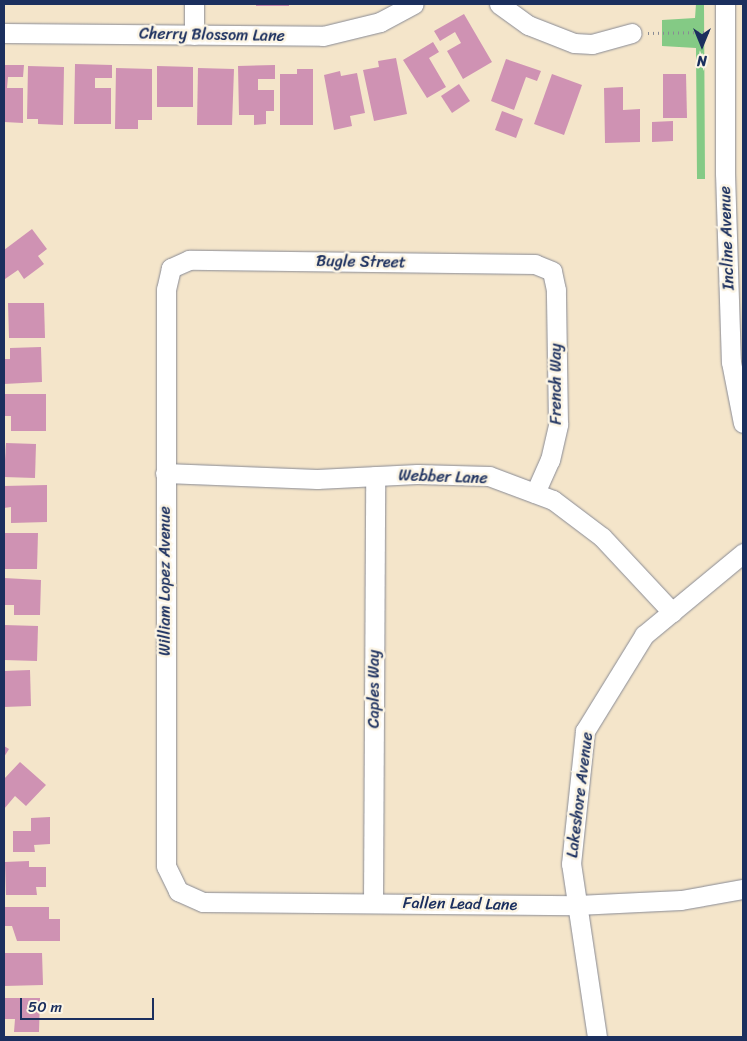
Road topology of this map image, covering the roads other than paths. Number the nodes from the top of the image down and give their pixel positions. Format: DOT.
graph roads {
  1 [pos="194,4"];
  2 [pos="414,4"];
  3 [pos="499,4"];
  4 [pos="725,4"];
  5 [pos="4,33"];
  6 [pos="632,33"];
  7 [pos="194,35"];
  8 [pos="171,268"];
  9 [pos="552,271"];
  10 [pos="743,423"];
  11 [pos="165,473"];
  12 [pos="376,476"];
  13 [pos="535,493"];
  14 [pos="743,553"];
  15 [pos="672,612"];
  16 [pos="743,889"];
  17 [pos="178,892"];
  18 [pos="373,903"];
  19 [pos="577,905"];
  20 [pos="597,1037"];
  1 -- 7 [label="street"];
  2 -- 7 [label="street, Cherry Blossom Lane"];
  3 -- 6 [label="street"];
  4 -- 10 [label="street, Incline Avenue"];
  5 -- 7 [label="street, Cherry Blossom Lane"];
  8 -- 9 [label="street, Bugle Street"];
  8 -- 11 [label="street, William Lopez Avenue"];
  9 -- 13 [label="street, French Way"];
  11 -- 12 [label="street, Webber Lane"];
  11 -- 17 [label="street, William Lopez Avenue"];
  12 -- 13 [label="street, Webber Lane"];
  12 -- 18 [label="street, Caples Way"];
  13 -- 15 [label="street, Webber Lane"];
  14 -- 15 [label="street, Lakeshore Avenue"];
  15 -- 19 [label="street, Lakeshore Avenue"];
  16 -- 19 [label="street, Fallen Lead Lane"];
  17 -- 18 [label="street, Fallen Lead Lane"];
  18 -- 19 [label="street, Fallen Lead Lane"];
  19 -- 20 [label="street, Lakeshore Avenue"];
}
